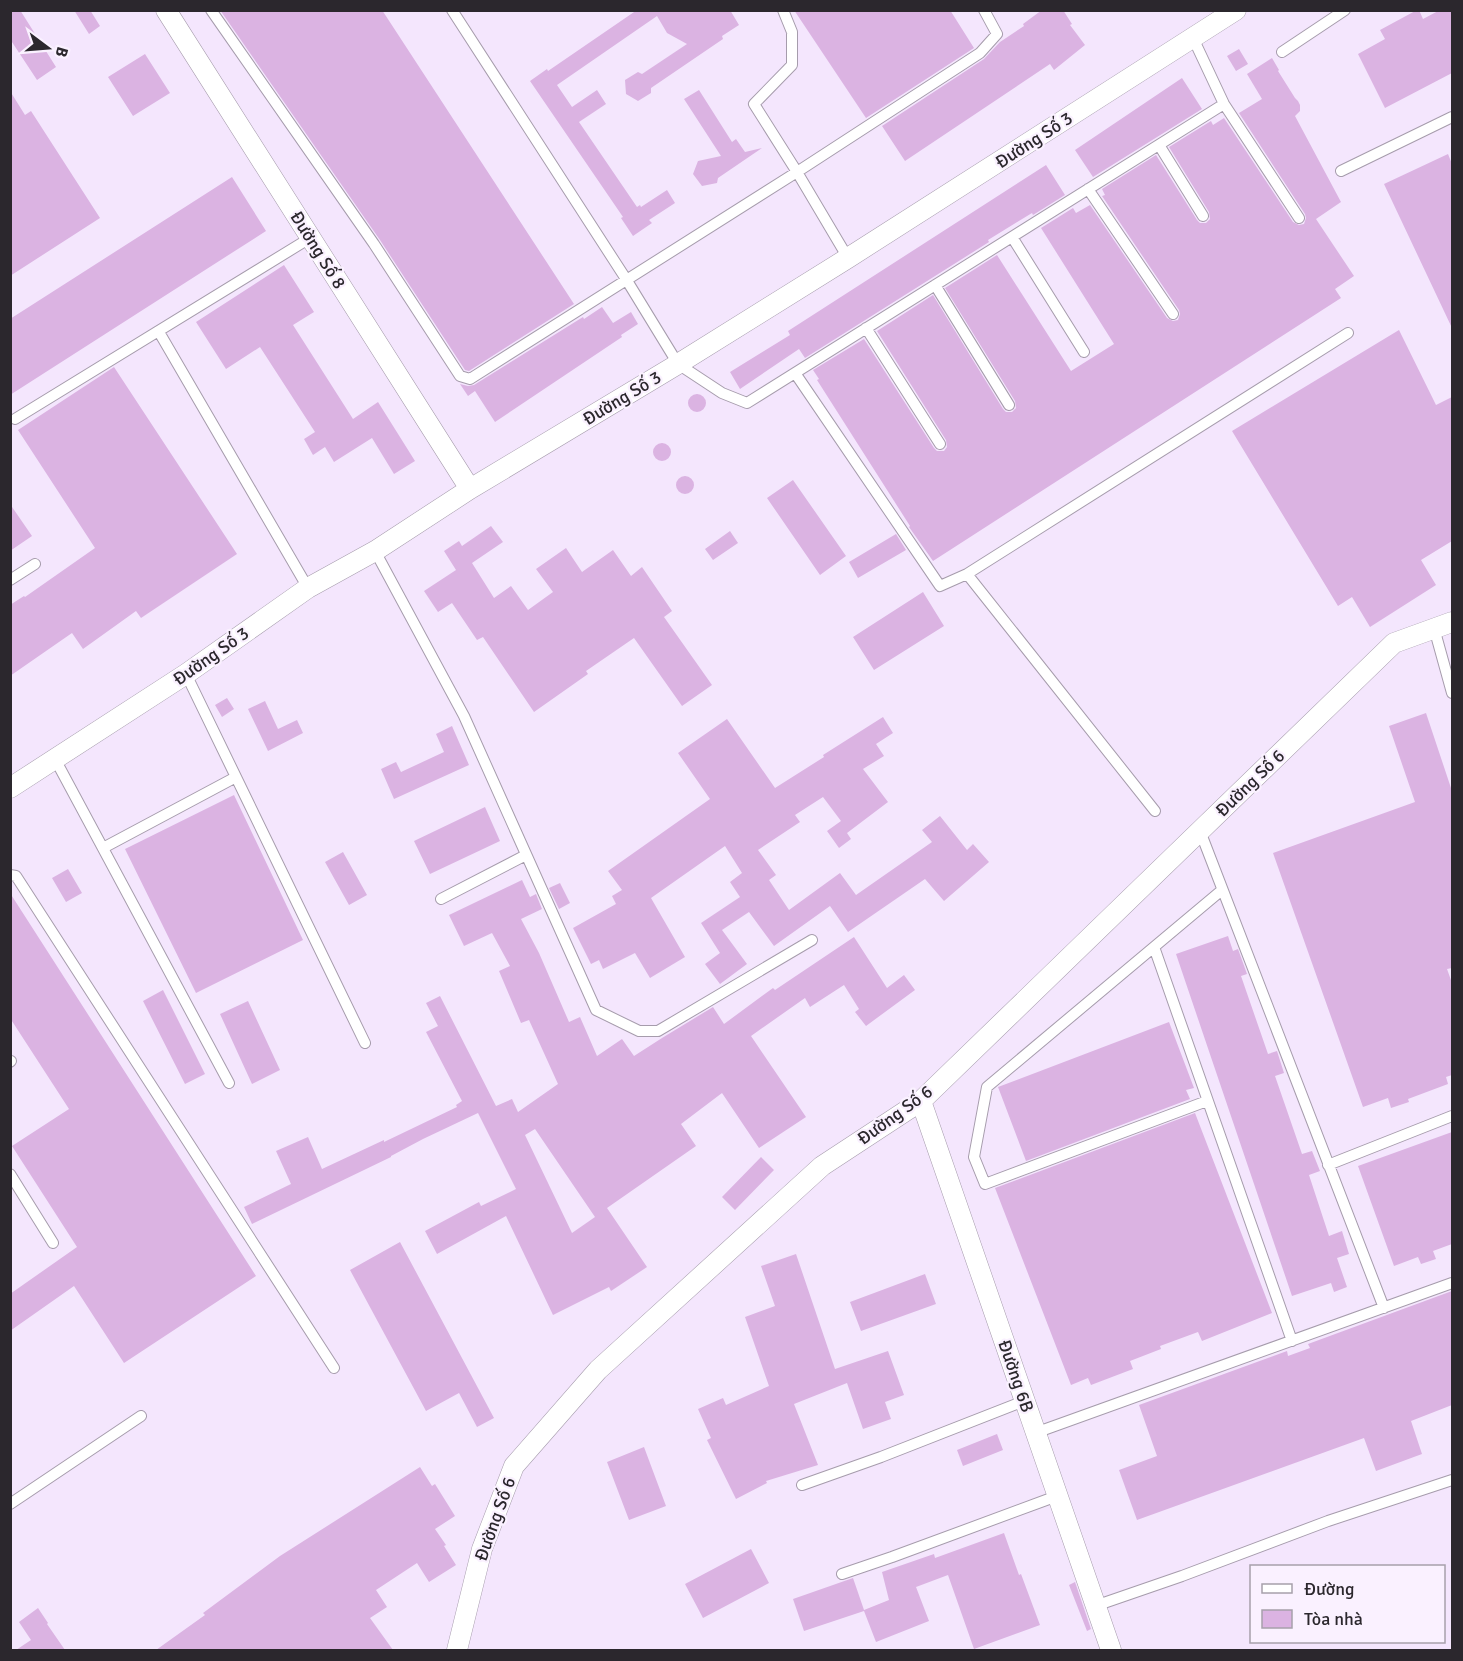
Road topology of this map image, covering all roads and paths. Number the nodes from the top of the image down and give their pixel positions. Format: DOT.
graph roads {
  1 [pos="166,10"];
  2 [pos="211,10"];
  3 [pos="452,10"];
  4 [pos="783,10"];
  5 [pos="984,10"];
  6 [pos="1236,10"];
  7 [pos="1345,10"];
  8 [pos="1193,38"];
  9 [pos="1282,52"];
  10 [pos="1224,104"];
  11 [pos="1452,117"];
  12 [pos="1159,144"];
  13 [pos="1341,171"];
  14 [pos="797,172"];
  15 [pos="1088,189"];
  16 [pos="1203,216"];
  17 [pos="1299,218"];
  18 [pos="1012,237"];
  19 [pos="310,238"];
  20 [pos="848,258"];
  21 [pos="626,279"];
  22 [pos="935,285"];
  23 [pos="1173,314"];
  24 [pos="866,328"];
  25 [pos="159,332"];
  26 [pos="1348,333"];
  27 [pos="1084,352"];
  28 [pos="678,364"];
  29 [pos="795,373"];
  30 [pos="1009,405"];
  31 [pos="15,419"];
  32 [pos="940,444"];
  33 [pos="470,489"];
  34 [pos="375,551"];
  35 [pos="35,564"];
  36 [pos="966,574"];
  37 [pos="10,580"];
  38 [pos="308,588"];
  39 [pos="1443,625"];
  40 [pos="186,674"];
  41 [pos="1452,693"];
  42 [pos="55,759"];
  43 [pos="236,777"];
  44 [pos="10,788"];
  45 [pos="1155,812"];
  46 [pos="1200,831"];
  47 [pos="103,848"];
  48 [pos="526,855"];
  49 [pos="10,875"];
  50 [pos="1222,890"];
  51 [pos="441,899"];
  52 [pos="812,940"];
  53 [pos="1154,947"];
  54 [pos="365,1043"];
  55 [pos="229,1083"];
  56 [pos="921,1101"];
  57 [pos="1207,1101"];
  58 [pos="1452,1116"];
  59 [pos="1328,1165"];
  60 [pos="10,1174"];
  61 [pos="53,1243"];
  62 [pos="1452,1283"];
  63 [pos="1384,1308"];
  64 [pos="1292,1341"];
  65 [pos="334,1368"];
  66 [pos="1024,1401"];
  67 [pos="141,1416"];
  68 [pos="1035,1433"];
  69 [pos="1452,1480"];
  70 [pos="802,1485"];
  71 [pos="1057,1496"];
  72 [pos="10,1504"];
  73 [pos="842,1574"];
  74 [pos="1095,1606"];
  75 [pos="457,1650"];
  76 [pos="1111,1650"];
  1 -- 19 [label="street, Đường Số 8"];
  2 -- 21 [label="lane"];
  3 -- 21 [label="lane"];
  4 -- 14 [label="lane"];
  5 -- 14 [label="lane"];
  6 -- 8 [label="street, Đường Số 3"];
  7 -- 9 [label="lane"];
  8 -- 10 [label="lane"];
  8 -- 20 [label="street, Đường Số 3"];
  10 -- 12 [label="lane"];
  10 -- 17 [label="lane"];
  11 -- 13 [label="lane"];
  12 -- 15 [label="lane"];
  12 -- 16 [label="lane"];
  14 -- 20 [label="lane"];
  14 -- 21 [label="lane"];
  15 -- 18 [label="lane"];
  15 -- 23 [label="lane"];
  18 -- 22 [label="lane"];
  18 -- 27 [label="lane"];
  19 -- 25 [label="lane"];
  19 -- 33 [label="street, Đường Số 8"];
  20 -- 28 [label="street, Đường Số 3"];
  21 -- 28 [label="lane"];
  22 -- 24 [label="lane"];
  22 -- 30 [label="lane"];
  24 -- 29 [label="lane"];
  24 -- 32 [label="lane"];
  25 -- 31 [label="lane"];
  25 -- 38 [label="lane"];
  26 -- 36 [label="lane"];
  28 -- 29 [label="lane"];
  28 -- 33 [label="street, Đường Số 3"];
  29 -- 36 [label="lane"];
  33 -- 34 [label="street, Đường Số 3"];
  34 -- 38 [label="street, Đường Số 3"];
  34 -- 48 [label="lane"];
  35 -- 37 [label="lane"];
  36 -- 45 [label="lane"];
  38 -- 40 [label="street, Đường Số 3"];
  39 -- 41 [label="lane"];
  39 -- 46 [label="street, Đường Số 6"];
  40 -- 42 [label="street, Đường Số 3"];
  40 -- 43 [label="lane"];
  42 -- 44 [label="street, Đường Số 3"];
  42 -- 47 [label="lane"];
  43 -- 47 [label="lane"];
  43 -- 54 [label="lane"];
  46 -- 50 [label="lane"];
  46 -- 56 [label="street, Đường Số 6"];
  47 -- 55 [label="lane"];
  48 -- 51 [label="lane"];
  48 -- 52 [label="lane"];
  49 -- 65 [label="lane"];
  50 -- 53 [label="lane"];
  50 -- 59 [label="lane"];
  53 -- 57 [label="lane"];
  53 -- 57 [label="lane"];
  56 -- 66 [label="street, Đường 6B"];
  56 -- 75 [label="street, Đường Số 6"];
  57 -- 64 [label="lane"];
  58 -- 59 [label="lane"];
  59 -- 63 [label="lane"];
  60 -- 61 [label="lane"];
  62 -- 63 [label="lane"];
  63 -- 64 [label="lane"];
  64 -- 68 [label="lane"];
  66 -- 68 [label="street, Đường 6B"];
  66 -- 70 [label="lane"];
  67 -- 72 [label="lane"];
  68 -- 71 [label="street, Đường 6B"];
  69 -- 74 [label="lane"];
  71 -- 73 [label="lane"];
  71 -- 74 [label="street, Đường 6B"];
  74 -- 76 [label="street, Đường 6B"];
}
